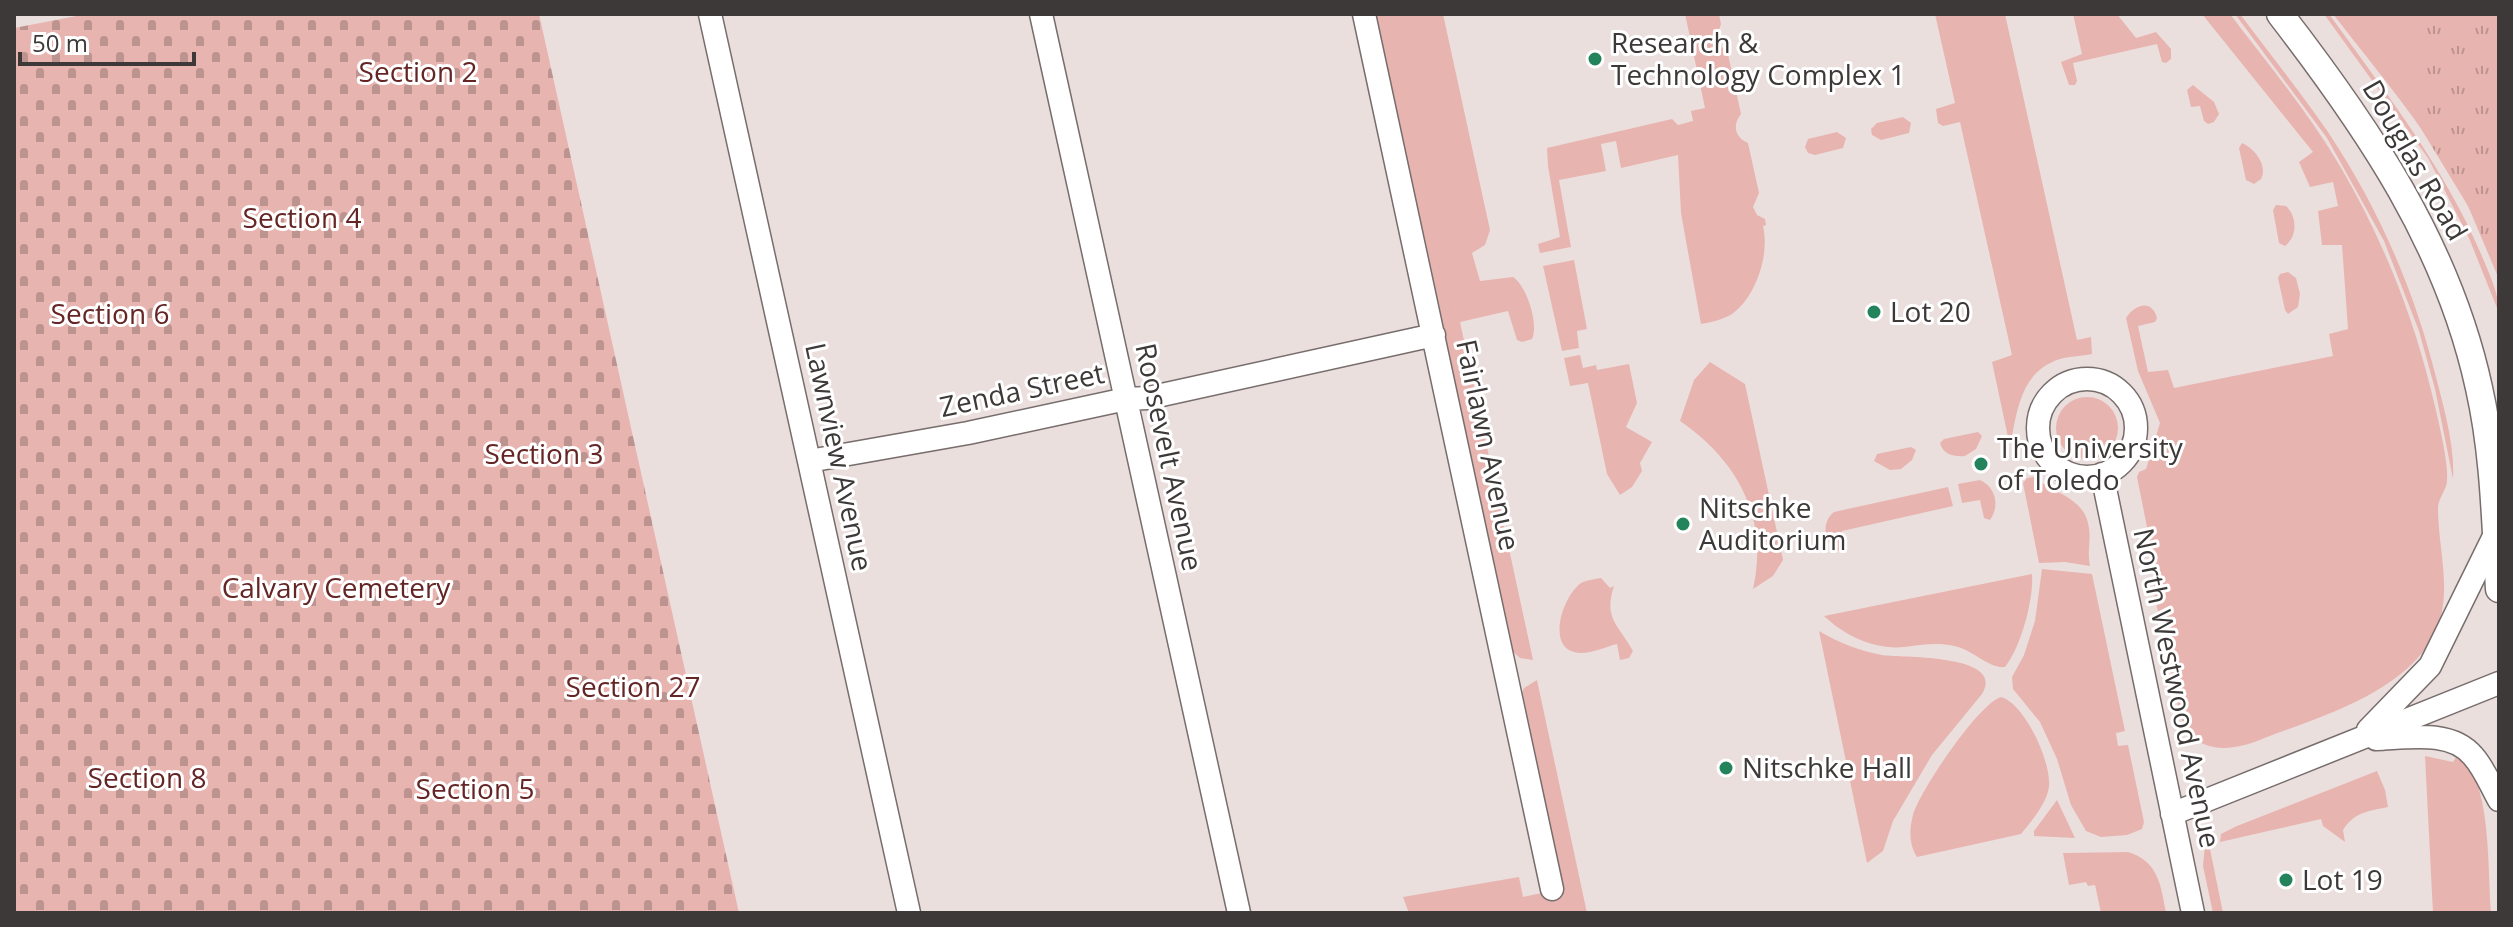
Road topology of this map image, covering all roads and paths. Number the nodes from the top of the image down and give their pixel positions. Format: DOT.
graph roads {
  1 [pos="710,14"];
  2 [pos="1041,14"];
  3 [pos="1364,14"];
  4 [pos="2280,14"];
  5 [pos="1434,335"];
  6 [pos="1126,399"];
  7 [pos="809,461"];
  8 [pos="2102,474"];
  9 [pos="2497,534"];
  10 [pos="2499,589"];
  11 [pos="2499,683"];
  12 [pos="2359,739"];
  13 [pos="2499,800"];
  14 [pos="2172,814"];
  15 [pos="1552,889"];
  16 [pos="909,913"];
  17 [pos="1239,913"];
  18 [pos="2193,913"];
  1 -- 7 [label="street, Lawnview Avenue"];
  2 -- 6 [label="street, Roosevelt Avenue"];
  3 -- 5 [label="street, Fairlawn Avenue"];
  4 -- 9 [label="street, Douglas Road"];
  5 -- 6 [label="street, Zenda Street"];
  5 -- 15 [label="street, Fairlawn Avenue"];
  6 -- 7 [label="street, Zenda Street"];
  6 -- 17 [label="street, Roosevelt Avenue"];
  7 -- 16 [label="street, Lawnview Avenue"];
  8 -- 8 [label="street"];
  8 -- 14 [label="street, North Westwood Avenue"];
  9 -- 10 [label="street, Douglas Road"];
  9 -- 12 [label="street"];
  11 -- 12 [label="street"];
  12 -- 13 [label="street"];
  12 -- 14 [label="street"];
  14 -- 18 [label="street, North Westwood Avenue"];
}
